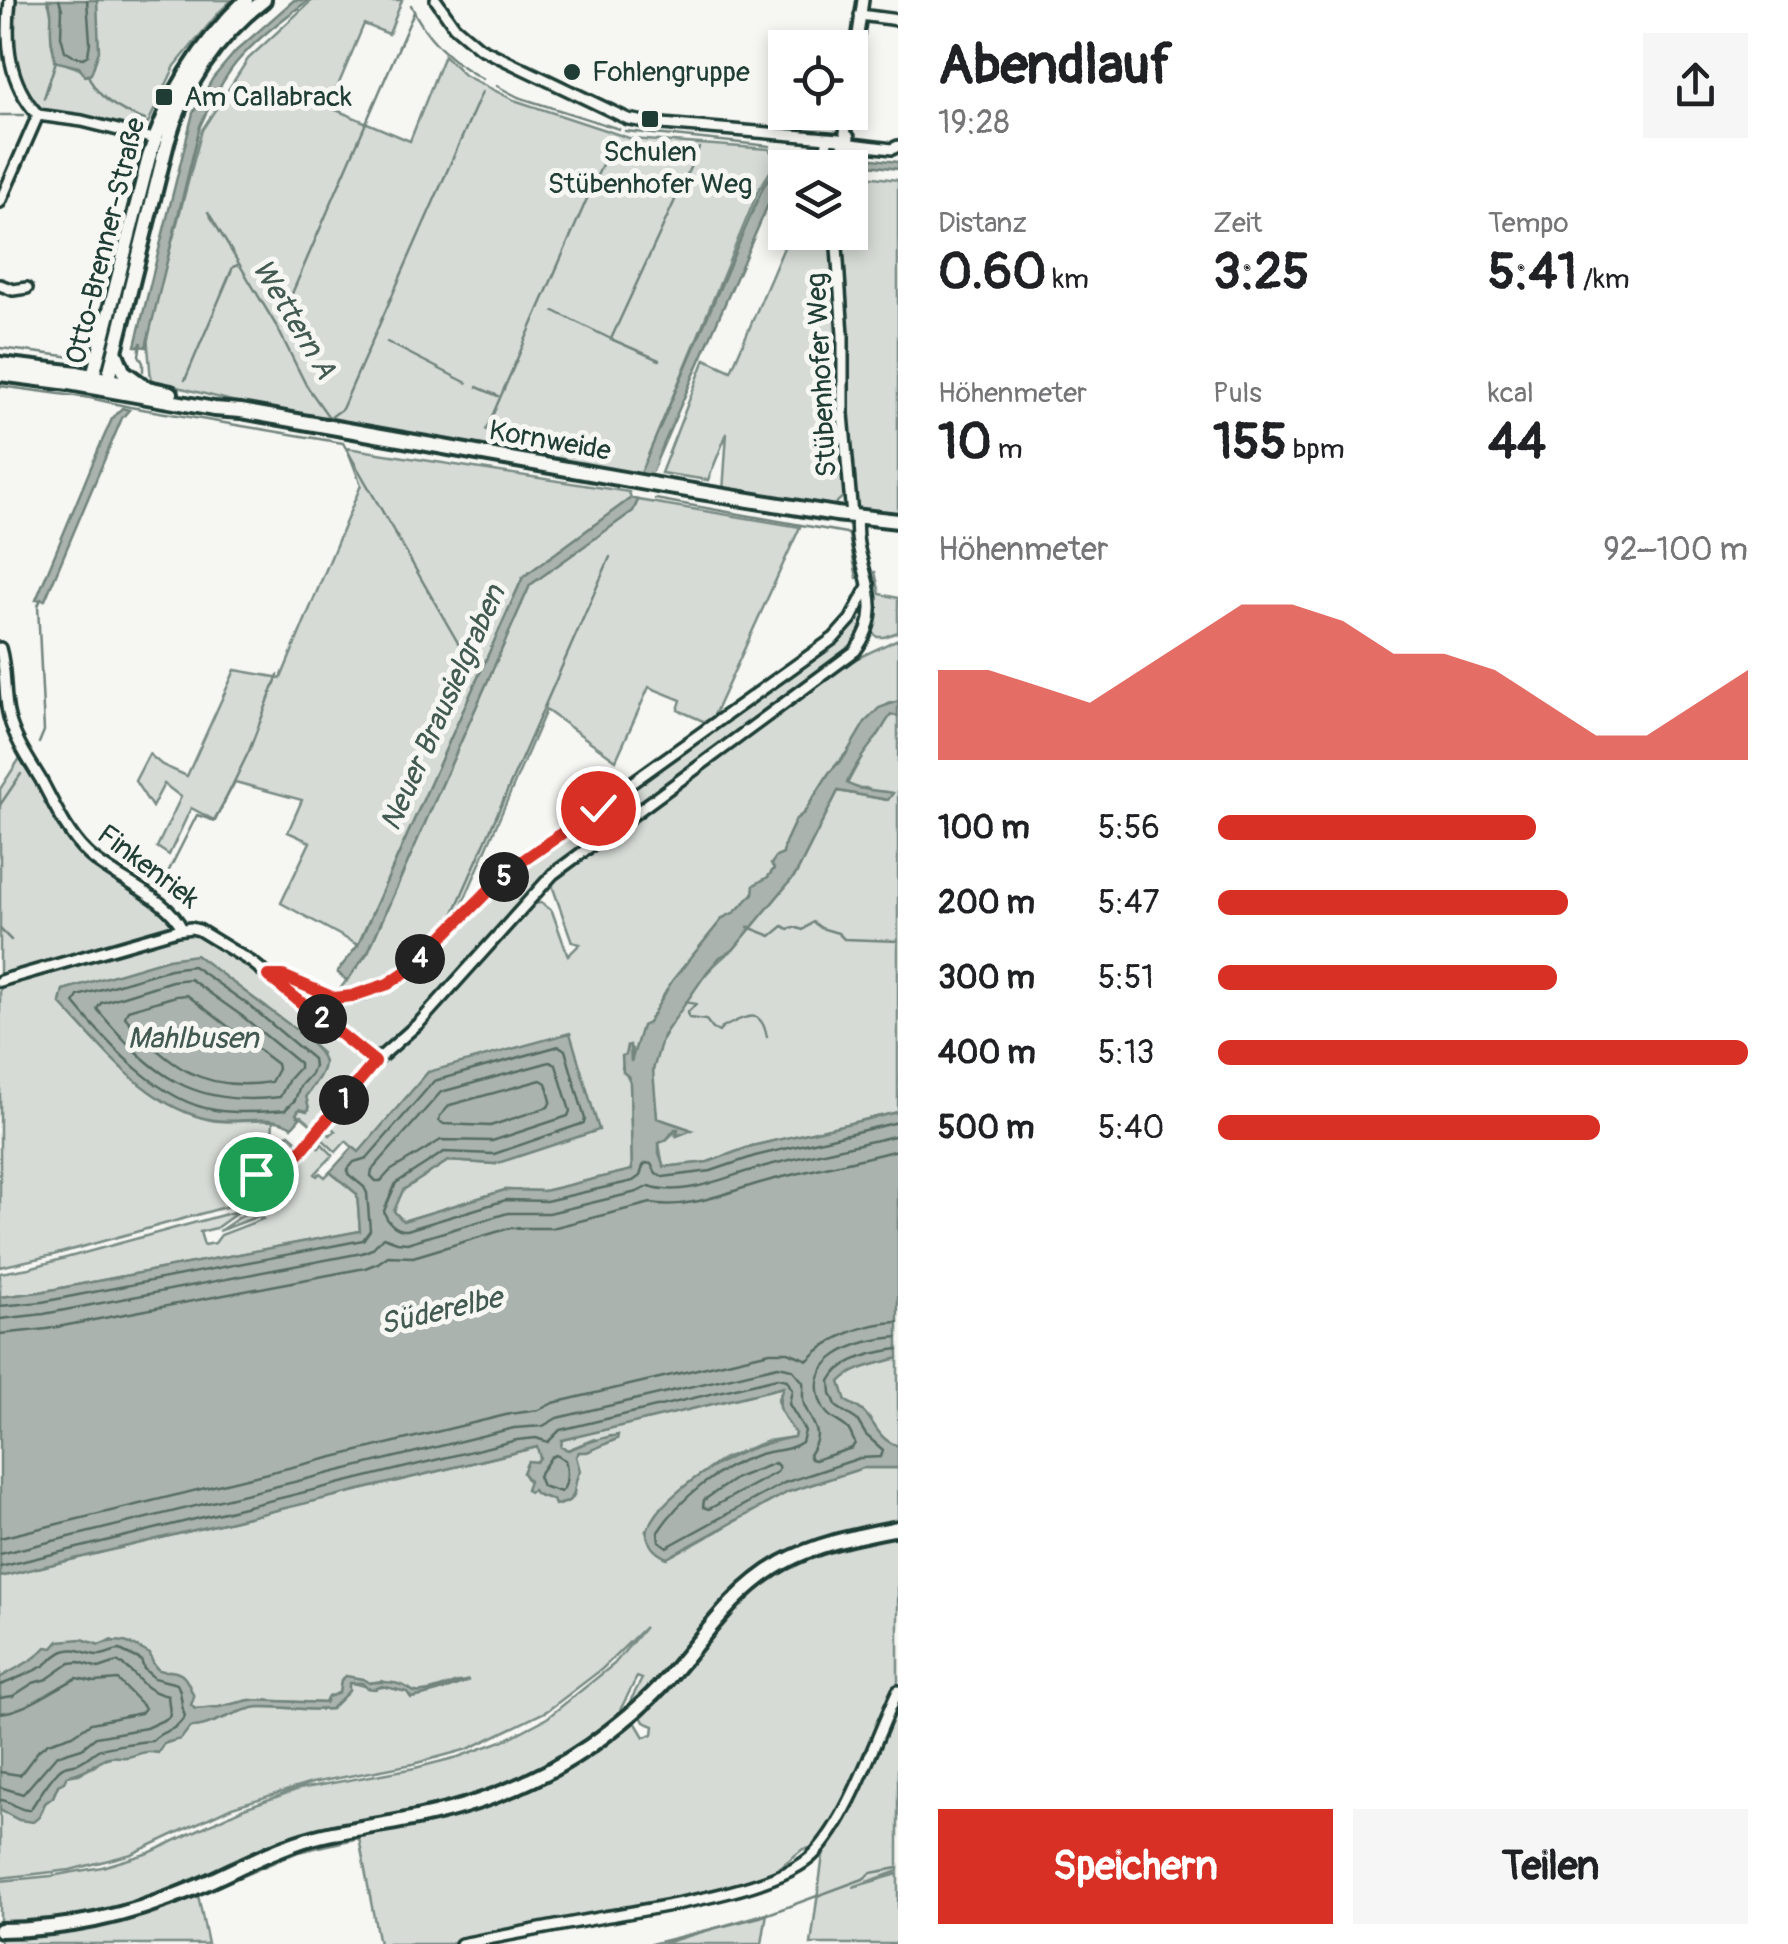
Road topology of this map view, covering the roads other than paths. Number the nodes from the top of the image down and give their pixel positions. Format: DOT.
graph roads {
  1 [pos="10,0"];
  2 [pos="246,0"];
  3 [pos="264,0"];
  4 [pos="436,0"];
  5 [pos="862,0"];
  6 [pos="860,15"];
  7 [pos="898,20"];
  8 [pos="858,30"];
  9 [pos="38,115"];
  10 [pos="843,130"];
  11 [pos="840,139"];
  12 [pos="161,141"];
  13 [pos="898,146"];
  14 [pos="834,150"];
  15 [pos="0,202"];
  16 [pos="837,250"];
  17 [pos="0,285"];
  18 [pos="28,288"];
  19 [pos="115,352"];
  20 [pos="0,364"];
  21 [pos="0,374"];
  22 [pos="100,381"];
  23 [pos="147,388"];
  24 [pos="241,411"];
  25 [pos="854,516"];
  26 [pos="898,521"];
  27 [pos="869,584"];
  28 [pos="0,648"];
  29 [pos="182,929"];
  30 [pos="268,976"];
  31 [pos="0,981"];
  32 [pos="375,1062"];
  33 [pos="300,1152"];
  34 [pos="898,1528"];
  35 [pos="898,1692"];
  36 [pos="0,1930"];
  37 [pos="460,1944"];
  1 -- 9 [label="street"];
  2 -- 12 [label="main road, Otto-Brenner-Straße"];
  3 -- 12 [label="main road, Otto-Brenner-Straße"];
  4 -- 11 [label="street"];
  5 -- 6 [label="street"];
  6 -- 7 [label="street"];
  6 -- 8 [label="street"];
  9 -- 12 [label="street"];
  9 -- 15 [label="street"];
  10 -- 11 [label="street"];
  11 -- 13 [label="street"];
  11 -- 14 [label="street"];
  12 -- 19 [label="main road, Otto-Brenner-Straße"];
  12 -- 22 [label="main road, Otto-Brenner-Straße"];
  16 -- 25 [label="street, Stübenhofer Weg"];
  17 -- 18 [label="street"];
  19 -- 22 [label="main road, Otto-Brenner-Straße"];
  19 -- 23 [label="main road"];
  20 -- 22 [label="main road, Kornweide"];
  21 -- 22 [label="main road, Kornweide"];
  22 -- 23 [label="main road, Kornweide"];
  22 -- 24 [label="main road, Kornweide"];
  23 -- 24 [label="main road, Kornweide"];
  24 -- 25 [label="main road, Kornweide"];
  25 -- 26 [label="main road, Kornweide"];
  25 -- 27 [label="street, Stübenhofer Weg"];
  27 -- 30 [label="street"];
  27 -- 32 [label="street, Stübenhofer Weg"];
  28 -- 29 [label="street, Finkenriek"];
  29 -- 30 [label="street, Finkenriek"];
  29 -- 31 [label="street"];
  30 -- 32 [label="street"];
  32 -- 33 [label="street, Stübenhofer Weg"];
  33 -- 33 [label="street"];
  34 -- 36 [label="main road"];
  35 -- 37 [label="street"];
}
